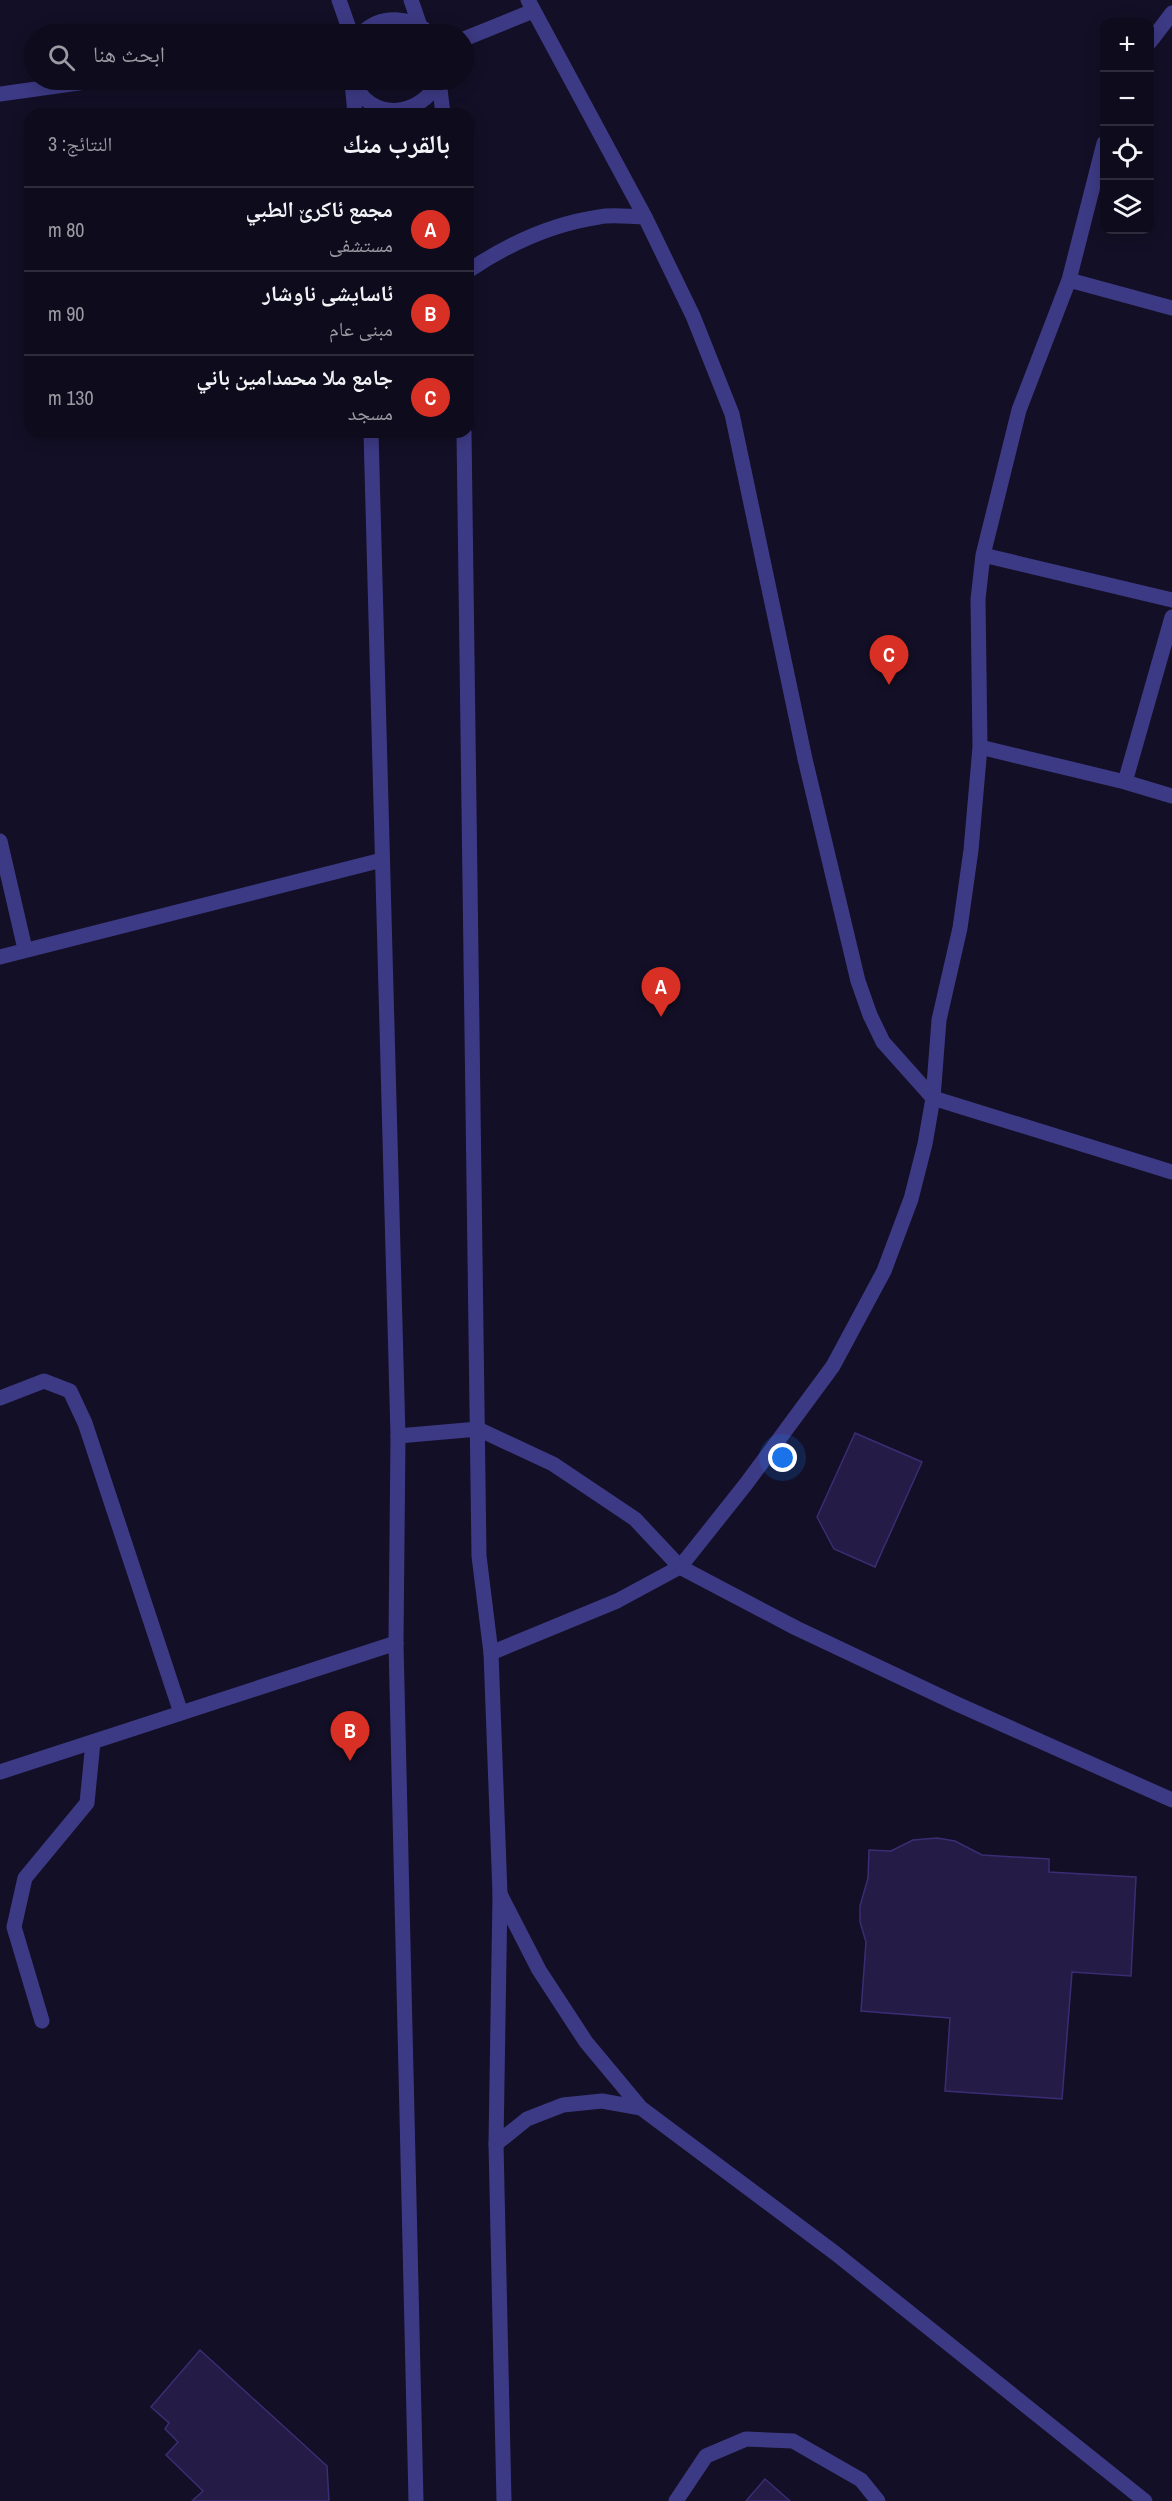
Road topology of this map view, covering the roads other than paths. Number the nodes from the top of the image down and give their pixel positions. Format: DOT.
graph roads {
  1 [pos="339,0"];
  2 [pos="411,0"];
  3 [pos="531,5"];
  4 [pos="1172,13"];
  5 [pos="347,24"];
  6 [pos="374,24"];
  7 [pos="414,24"];
  8 [pos="422,24"];
  9 [pos="474,34"];
  10 [pos="1154,36"];
  11 [pos="29,90"];
  12 [pos="354,90"];
  13 [pos="359,90"];
  14 [pos="433,90"];
  15 [pos="440,90"];
  16 [pos="0,94"];
  17 [pos="355,108"];
  18 [pos="382,108"];
  19 [pos="410,108"];
  20 [pos="442,108"];
  21 [pos="1100,159"];
  22 [pos="645,217"];
  23 [pos="474,267"];
  24 [pos="1069,280"];
  25 [pos="1172,308"];
  26 [pos="371,438"];
  27 [pos="464,438"];
  28 [pos="982,555"];
  29 [pos="1172,600"];
  30 [pos="1172,617"];
  31 [pos="980,747"];
  32 [pos="1125,782"];
  33 [pos="1172,796"];
  34 [pos="0,841"];
  35 [pos="382,860"];
  36 [pos="25,949"];
  37 [pos="0,957"];
  38 [pos="933,1098"];
  39 [pos="1172,1172"];
  40 [pos="0,1398"];
  41 [pos="478,1429"];
  42 [pos="398,1436"];
  43 [pos="680,1567"];
  44 [pos="396,1643"];
  45 [pos="491,1653"];
  46 [pos="181,1713"];
  47 [pos="93,1742"];
  48 [pos="0,1772"];
  49 [pos="1172,1800"];
  50 [pos="500,1894"];
  51 [pos="42,2021"];
  52 [pos="641,2108"];
  53 [pos="496,2144"];
  54 [pos="416,2501"];
  55 [pos="504,2501"];
  56 [pos="676,2501"];
  57 [pos="878,2501"];
  58 [pos="1145,2501"];
  1 -- 5 [label="street"];
  2 -- 8 [label="street"];
  3 -- 9 [label="street"];
  3 -- 22 [label="street"];
  4 -- 10 [label="street"];
  6 -- 7 [label="street"];
  11 -- 16 [label="street"];
  12 -- 17 [label="street"];
  13 -- 18 [label="street"];
  14 -- 19 [label="street"];
  15 -- 20 [label="street"];
  21 -- 24 [label="street"];
  22 -- 23 [label="street"];
  22 -- 38 [label="street"];
  24 -- 25 [label="street"];
  24 -- 28 [label="street"];
  26 -- 35 [label="street"];
  27 -- 41 [label="street"];
  28 -- 29 [label="street"];
  28 -- 31 [label="street"];
  30 -- 32 [label="street"];
  31 -- 32 [label="street"];
  31 -- 38 [label="street"];
  32 -- 33 [label="street"];
  34 -- 36 [label="street"];
  35 -- 36 [label="street"];
  35 -- 42 [label="street"];
  36 -- 37 [label="street"];
  38 -- 39 [label="street"];
  38 -- 43 [label="street"];
  40 -- 46 [label="street"];
  41 -- 42 [label="street"];
  41 -- 43 [label="street"];
  41 -- 45 [label="street"];
  42 -- 44 [label="street"];
  43 -- 45 [label="street"];
  43 -- 49 [label="street"];
  44 -- 46 [label="street"];
  44 -- 54 [label="street"];
  45 -- 50 [label="street"];
  46 -- 47 [label="street"];
  47 -- 48 [label="street"];
  47 -- 51 [label="street"];
  50 -- 52 [label="street"];
  50 -- 53 [label="street"];
  52 -- 53 [label="street"];
  52 -- 58 [label="street"];
  53 -- 55 [label="street"];
  56 -- 57 [label="street"];
}
